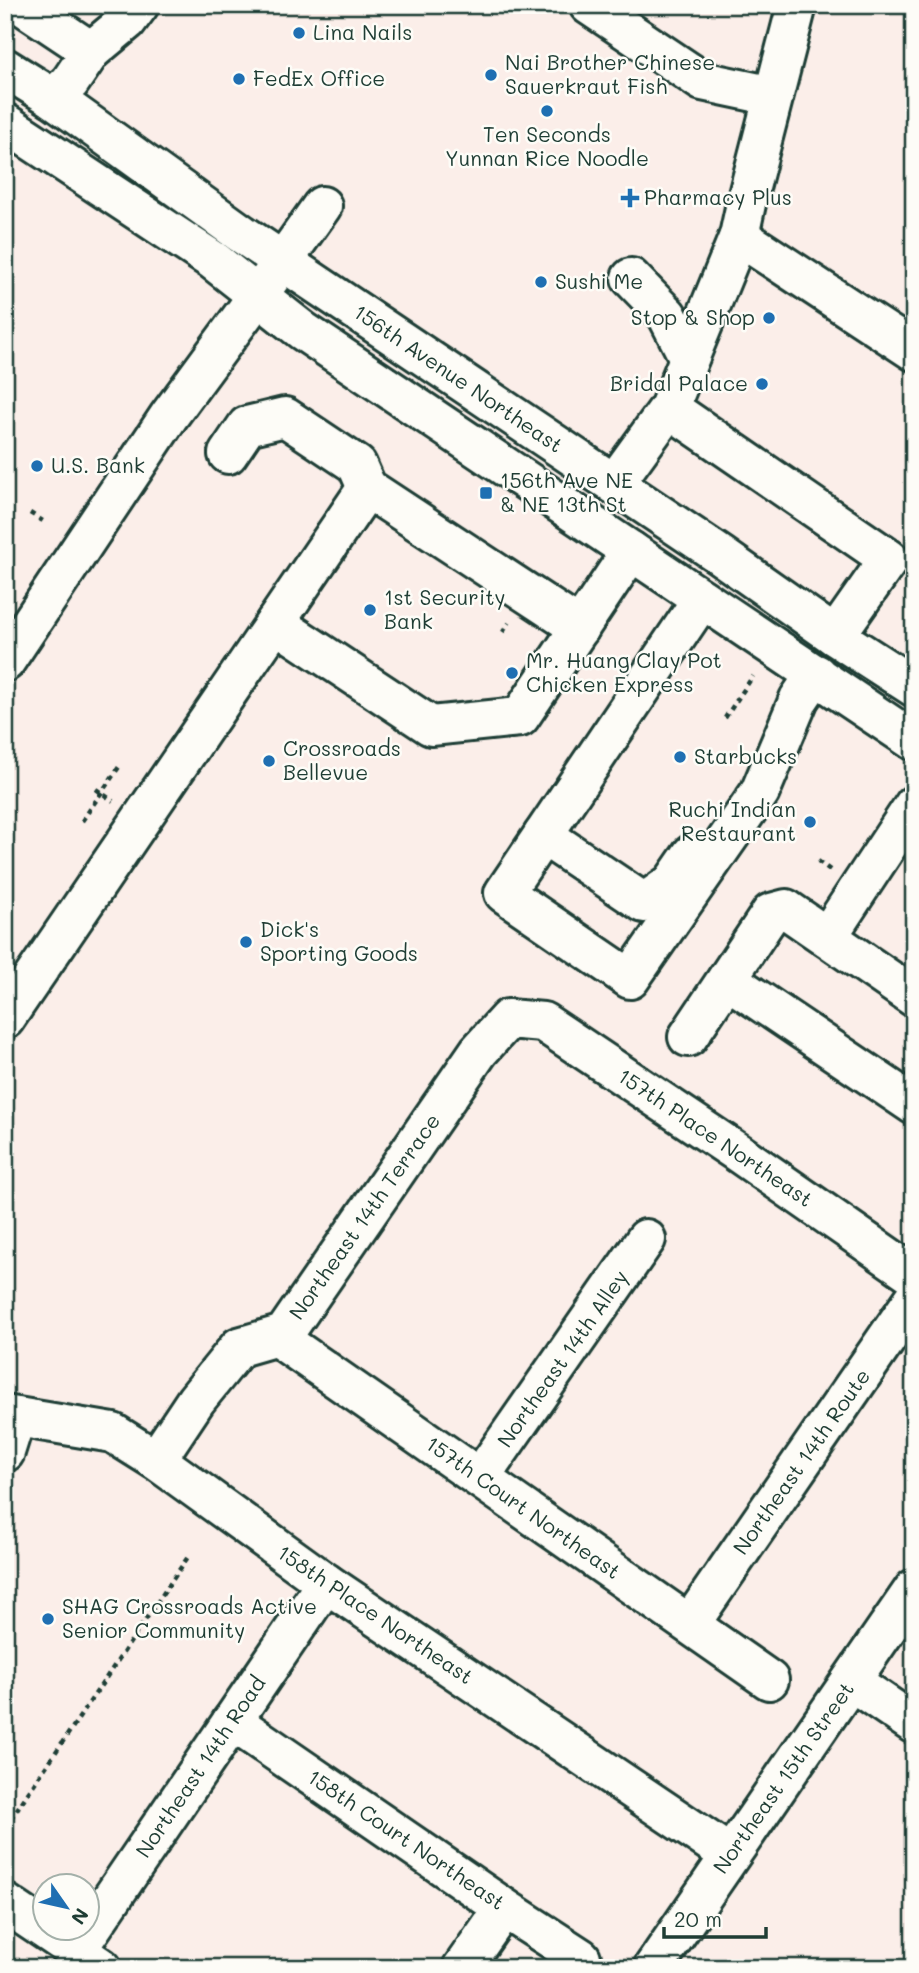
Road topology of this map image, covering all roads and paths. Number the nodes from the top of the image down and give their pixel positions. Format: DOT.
graph roads {
  1 [pos="22,5"];
  2 [pos="139,5"];
  3 [pos="589,5"];
  4 [pos="797,5"];
  5 [pos="91,51"];
  6 [pos="5,68"];
  7 [pos="773,96"];
  8 [pos="53,98"];
  9 [pos="5,123"];
  10 [pos="322,206"];
  11 [pos="739,236"];
  12 [pos="283,261"];
  13 [pos="631,278"];
  14 [pos="258,296"];
  15 [pos="914,351"];
  16 [pos="689,358"];
  17 [pos="669,408"];
  18 [pos="228,454"];
  19 [pos="614,484"];
  20 [pos="367,488"];
  21 [pos="30,513"];
  22 [pos="46,523"];
  23 [pos="631,551"];
  24 [pos="702,599"];
  25 [pos="17,619"];
  26 [pos="275,623"];
  27 [pos="580,628"];
  28 [pos="835,636"];
  29 [pos="5,662"];
  30 [pos="751,679"];
  31 [pos="807,687"];
  32 [pos="914,687"];
  33 [pos="724,719"];
  34 [pos="914,741"];
  35 [pos="121,764"];
  36 [pos="914,805"];
  37 [pos="82,821"];
  38 [pos="543,835"];
  39 [pos="827,937"];
  40 [pos="727,979"];
  41 [pos="914,996"];
  42 [pos="508,1019"];
  43 [pos="5,1020"];
  44 [pos="688,1037"];
  45 [pos="914,1105"];
  46 [pos="646,1239"];
  47 [pos="914,1275"];
  48 [pos="914,1299"];
  49 [pos="277,1337"];
  50 [pos="11,1416"];
  51 [pos="5,1452"];
  52 [pos="156,1460"];
  53 [pos="480,1478"];
  54 [pos="190,1554"];
  55 [pos="326,1583"];
  56 [pos="914,1589"];
  57 [pos="690,1624"];
  58 [pos="769,1680"];
  59 [pos="851,1681"];
  60 [pos="232,1721"];
  61 [pos="914,1724"];
  62 [pos="5,1827"];
  63 [pos="730,1856"];
  64 [pos="5,1903"];
  65 [pos="504,1908"];
  66 [pos="580,1958"];
  67 [pos="89,1959"];
  68 [pos="462,1968"];
  69 [pos="653,1968"];
  1 -- 5 [label="main road"];
  2 -- 5 [label="main road"];
  3 -- 7 [label="main road"];
  4 -- 7 [label="main road"];
  5 -- 8 [label="main road"];
  6 -- 8 [label="main road, 156th Avenue Northeast"];
  7 -- 11 [label="main road"];
  8 -- 12 [label="main road, 156th Avenue Northeast"];
  9 -- 14 [label="main road"];
  10 -- 12 [label="main road"];
  11 -- 15 [label="main road"];
  11 -- 16 [label="main road"];
  12 -- 14 [label="main road"];
  12 -- 19 [label="main road, 156th Avenue Northeast"];
  13 -- 16 [label="main road"];
  14 -- 23 [label="main road"];
  14 -- 25 [label="main road"];
  16 -- 17 [label="main road"];
  17 -- 19 [label="main road"];
  17 -- 28 [label="main road"];
  18 -- 20 [label="main road"];
  19 -- 28 [label="main road, 156th Avenue Northeast"];
  20 -- 26 [label="main road"];
  20 -- 27 [label="main road"];
  21 -- 22 [label="path"];
  23 -- 24 [label="main road"];
  23 -- 27 [label="main road"];
  24 -- 31 [label="main road"];
  24 -- 38 [label="main road"];
  25 -- 29 [label="main road"];
  26 -- 27 [label="main road"];
  26 -- 43 [label="main road"];
  28 -- 32 [label="main road, 156th Avenue Northeast"];
  30 -- 33 [label="path"];
  31 -- 34 [label="main road"];
  31 -- 38 [label="main road"];
  31 -- 38 [label="main road"];
  35 -- 37 [label="path"];
  36 -- 39 [label="main road"];
  39 -- 40 [label="main road"];
  39 -- 41 [label="main road"];
  40 -- 44 [label="main road"];
  40 -- 45 [label="main road"];
  42 -- 47 [label="main road, 157th Place Northeast"];
  42 -- 49 [label="main road, Northeast 14th Terrace"];
  46 -- 53 [label="main road, Northeast 14th Alley"];
  48 -- 57 [label="main road, Northeast 14th Route"];
  49 -- 52 [label="main road, Northeast 14th Terrace"];
  49 -- 53 [label="main road, 157th Court Northeast"];
  50 -- 51 [label="main road"];
  50 -- 52 [label="main road, 158th Place Northeast"];
  52 -- 55 [label="main road, 158th Place Northeast"];
  53 -- 57 [label="main road, 157th Court Northeast"];
  54 -- 62 [label="path"];
  55 -- 60 [label="main road, Northeast 14th Road"];
  55 -- 63 [label="main road, 158th Place Northeast"];
  56 -- 59 [label="main road, Northeast 15th Street"];
  57 -- 58 [label="main road, 157th Court Northeast"];
  59 -- 61 [label="main road"];
  59 -- 63 [label="main road, Northeast 15th Street"];
  60 -- 65 [label="main road, 158th Court Northeast"];
  60 -- 67 [label="main road, Northeast 14th Road"];
  63 -- 69 [label="main road, Northeast 15th Street"];
  64 -- 67 [label="main road"];
  65 -- 66 [label="main road, 158th Court Northeast"];
  65 -- 68 [label="main road"];
}
